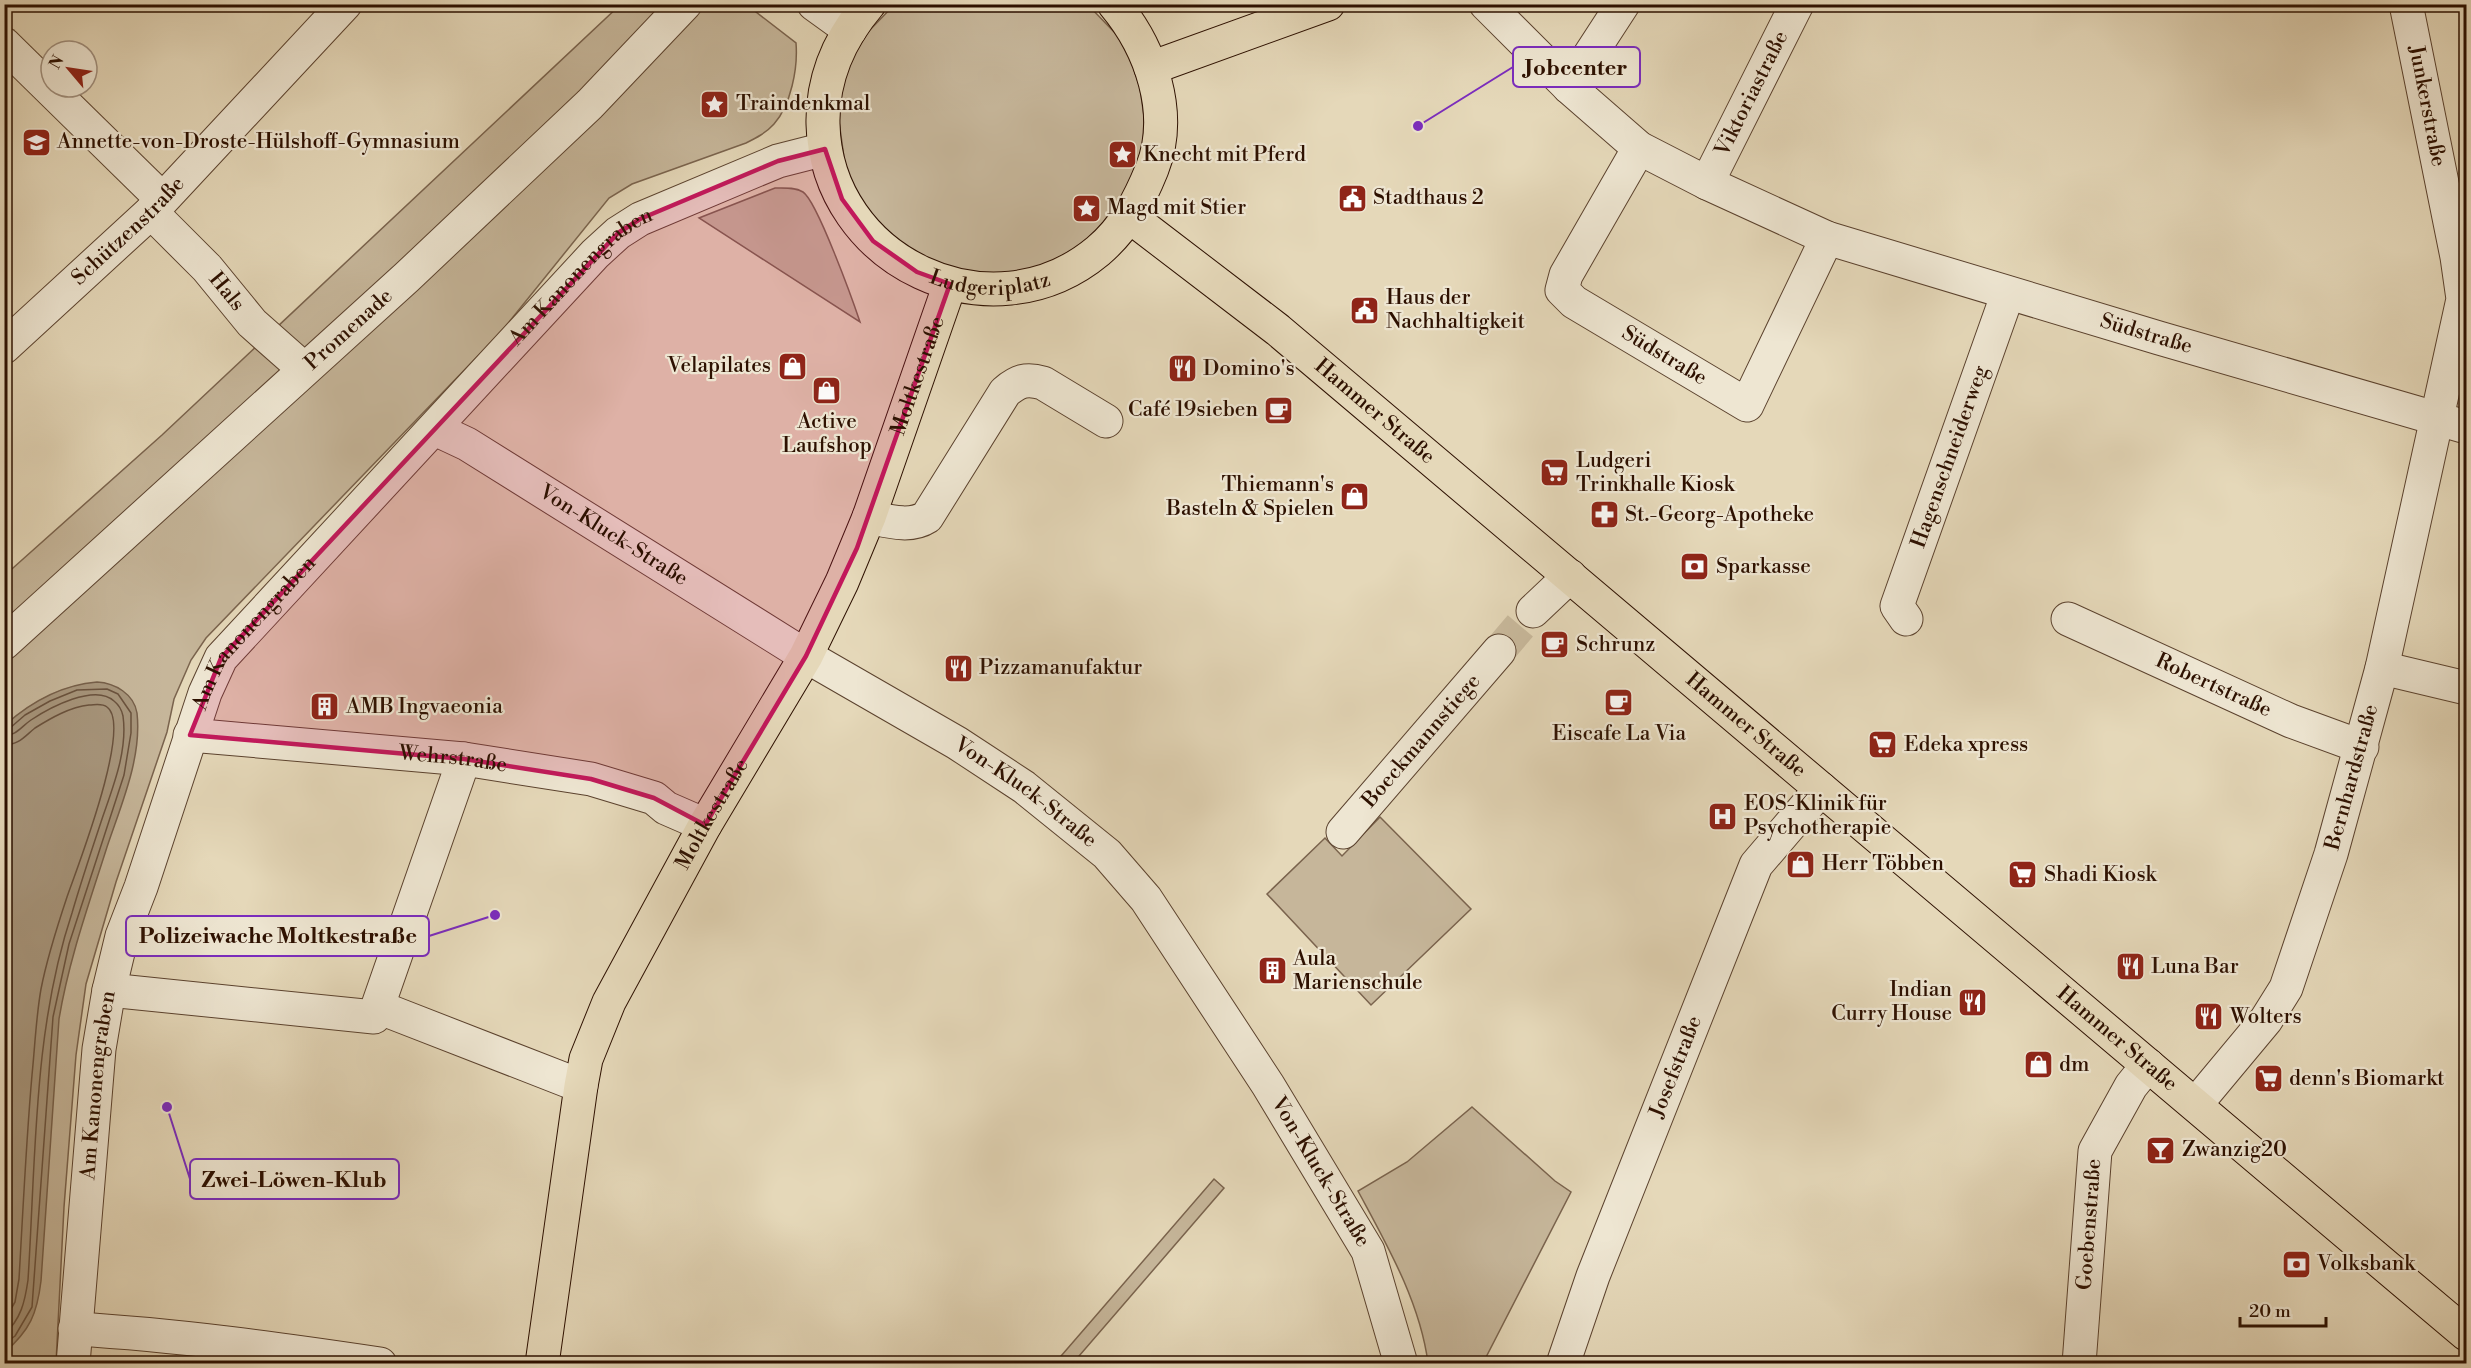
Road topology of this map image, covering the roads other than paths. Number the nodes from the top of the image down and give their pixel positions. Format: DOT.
graph roads {
  1 [pos="345,4"];
  2 [pos="685,4"];
  3 [pos="814,4"];
  4 [pos="869,4"];
  5 [pos="1114,4"];
  6 [pos="1328,4"];
  7 [pos="1486,4"];
  8 [pos="1623,4"];
  9 [pos="1797,4"];
  10 [pos="2406,4"];
  11 [pos="850,30"];
  12 [pos="4,44"];
  13 [pos="1151,68"];
  14 [pos="1569,87"];
  15 [pos="825,148"];
  16 [pos="1639,148"];
  17 [pos="1707,183"];
  18 [pos="156,206"];
  19 [pos="1129,216"];
  20 [pos="1827,238"];
  21 [pos="950,284"];
  22 [pos="2008,293"];
  23 [pos="4,347"];
  24 [pos="304,369"];
  25 [pos="1106,421"];
  26 [pos="2452,423"];
  27 [pos="435,429"];
  28 [pos="869,517"];
  29 [pos="1570,576"];
  30 [pos="1533,611"];
  31 [pos="2068,619"];
  32 [pos="1906,620"];
  33 [pos="4,643"];
  34 [pos="1499,651"];
  35 [pos="806,656"];
  36 [pos="2382,668"];
  37 [pos="2466,688"];
  38 [pos="190,735"];
  39 [pos="2362,747"];
  40 [pos="464,759"];
  41 [pos="1821,789"];
  42 [pos="705,825"];
  43 [pos="1343,832"];
  44 [pos="109,990"];
  45 [pos="378,1007"];
  46 [pos="2148,1065"];
  47 [pos="580,1086"];
  48 [pos="2196,1104"];
  49 [pos="75,1329"];
  50 [pos="2466,1334"];
  51 [pos="73,1364"];
  52 [pos="380,1364"];
  53 [pos="542,1364"];
  54 [pos="1401,1364"];
  55 [pos="1563,1364"];
  56 [pos="2079,1364"];
  1 -- 18 [label="street, Schützenstraße"];
  2 -- 24 [label="street, Promenade"];
  3 -- 11 [label="street"];
  4 -- 11 [label="main road, Ludgeriplatz"];
  5 -- 13 [label="main road, Ludgeriplatz"];
  6 -- 13 [label="main road"];
  7 -- 14 [label="street, Südstraße"];
  8 -- 14 [label="street"];
  9 -- 17 [label="street, Viktoriastraße"];
  10 -- 26 [label="street, Junkerstraße"];
  11 -- 15 [label="main road, Ludgeriplatz"];
  12 -- 18 [label="street, Hals"];
  13 -- 19 [label="main road, Ludgeriplatz"];
  14 -- 16 [label="street, Südstraße"];
  15 -- 21 [label="main road, Ludgeriplatz"];
  15 -- 27 [label="street, Am Kanonengraben"];
  16 -- 17 [label="street, Südstraße"];
  16 -- 20 [label="street, Südstraße"];
  17 -- 20 [label="street, Südstraße"];
  18 -- 23 [label="street, Schützenstraße"];
  18 -- 24 [label="street, Hals"];
  19 -- 21 [label="main road, Ludgeriplatz"];
  19 -- 29 [label="main road, Hammer Straße"];
  20 -- 22 [label="street, Südstraße"];
  21 -- 28 [label="main road, Moltkestraße"];
  22 -- 26 [label="street, Südstraße"];
  22 -- 32 [label="street, Hagenschneiderweg"];
  24 -- 33 [label="street, Promenade"];
  25 -- 28 [label="street"];
  26 -- 36 [label="street, Bernhardstraße"];
  27 -- 35 [label="street, Von-Kluck-Straße"];
  27 -- 38 [label="street, Am Kanonengraben"];
  28 -- 35 [label="main road, Moltkestraße"];
  29 -- 30 [label="street"];
  29 -- 41 [label="main road, Hammer Straße"];
  31 -- 39 [label="street, Robertstraße"];
  34 -- 43 [label="street, Boeckmannstiege"];
  35 -- 42 [label="main road, Moltkestraße"];
  35 -- 54 [label="street, Von-Kluck-Straße"];
  36 -- 37 [label="street"];
  36 -- 39 [label="street, Bernhardstraße"];
  38 -- 40 [label="street, Wehrstraße"];
  38 -- 44 [label="street, Am Kanonengraben"];
  39 -- 48 [label="street, Bernhardstraße"];
  40 -- 42 [label="street, Wehrstraße"];
  40 -- 45 [label="street"];
  41 -- 46 [label="main road, Hammer Straße"];
  41 -- 55 [label="street, Josefstraße"];
  42 -- 47 [label="main road, Moltkestraße"];
  44 -- 45 [label="street"];
  44 -- 49 [label="street, Am Kanonengraben"];
  45 -- 47 [label="street"];
  46 -- 48 [label="main road, Hammer Straße"];
  46 -- 56 [label="street, Goebenstraße"];
  47 -- 53 [label="main road, Moltkestraße"];
  48 -- 50 [label="main road, Hammer Straße"];
  49 -- 51 [label="street, Am Kanonengraben"];
  49 -- 52 [label="street"];
}
